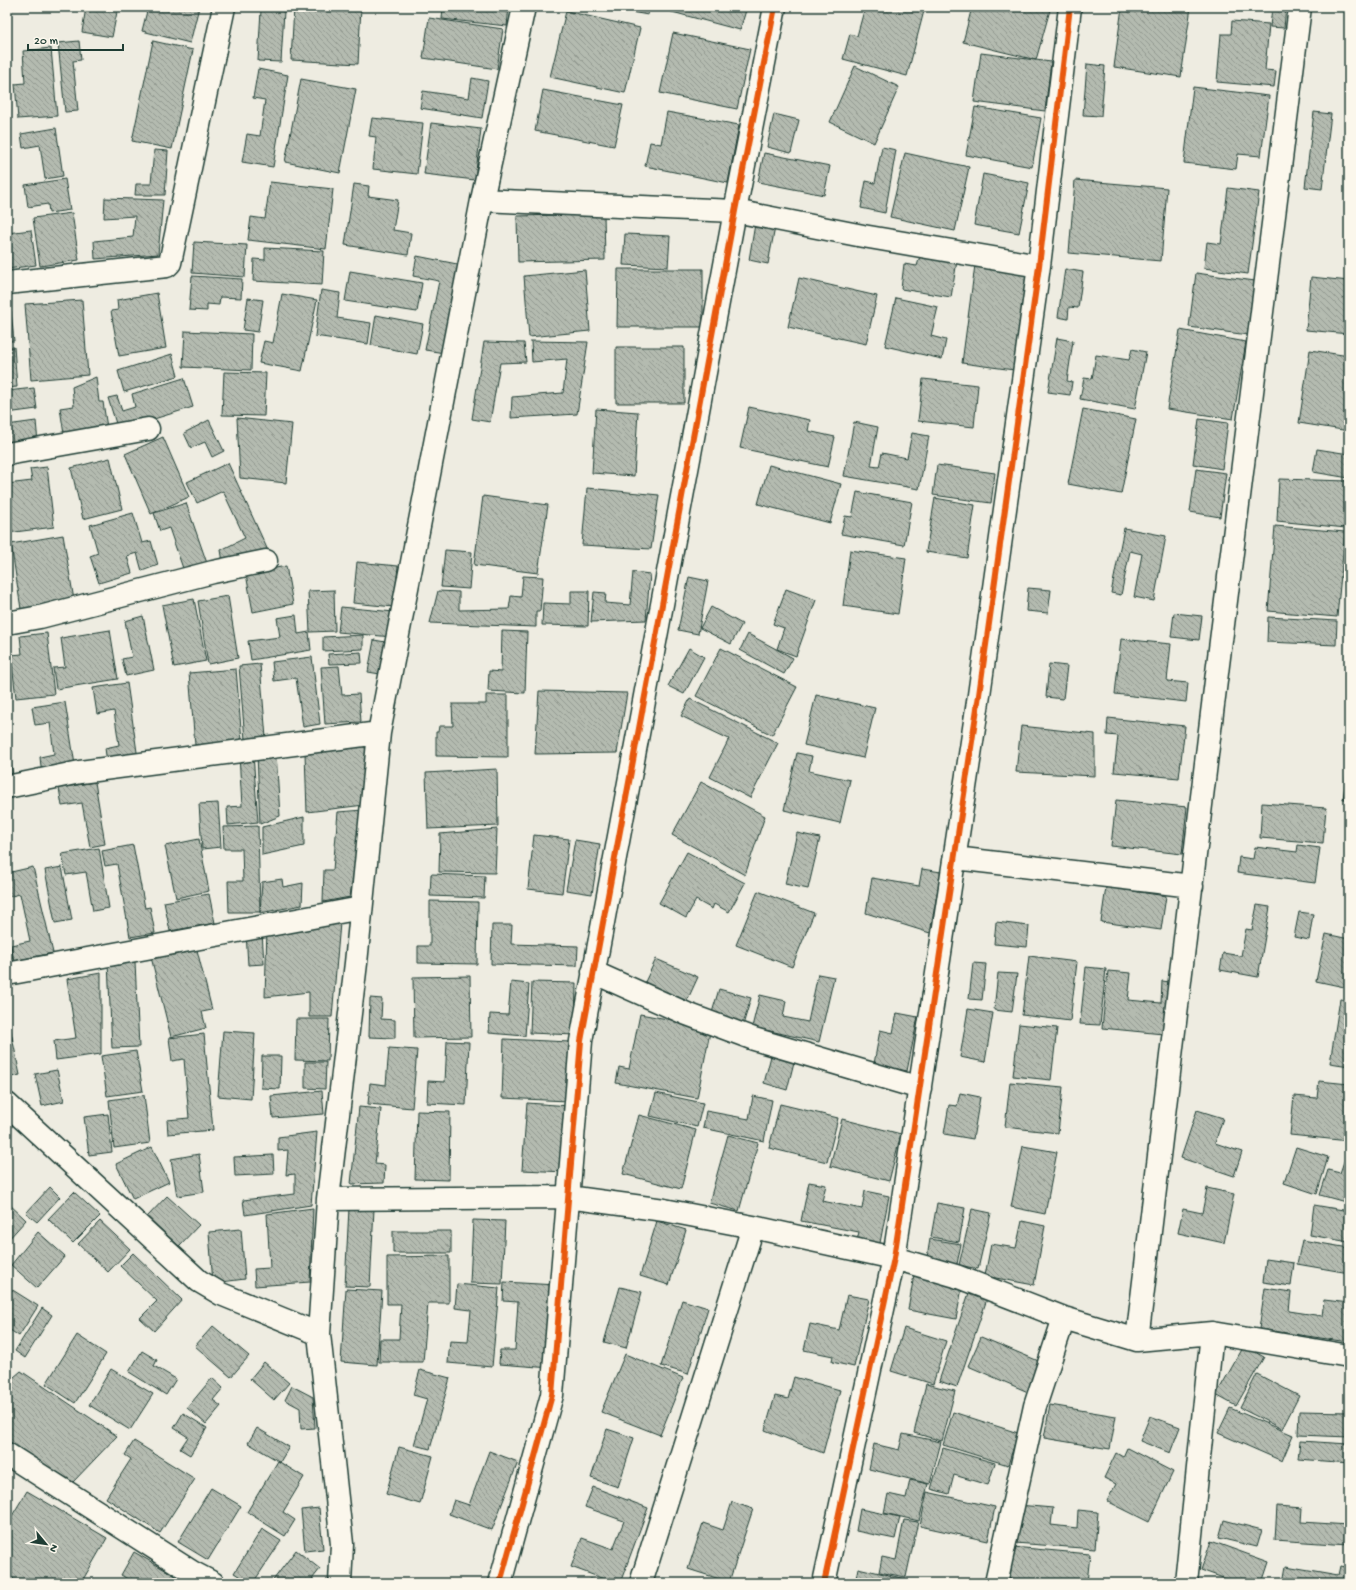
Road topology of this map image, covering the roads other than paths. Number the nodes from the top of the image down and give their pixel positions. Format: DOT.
graph roads {
  1 [pos="224,7"];
  2 [pos="524,7"];
  3 [pos="775,7"];
  4 [pos="1070,7"];
  5 [pos="1300,7"];
  6 [pos="482,200"];
  7 [pos="735,211"];
  8 [pos="1040,266"];
  9 [pos="7,283"];
  10 [pos="148,429"];
  11 [pos="7,454"];
  12 [pos="266,561"];
  13 [pos="7,623"];
  14 [pos="379,733"];
  15 [pos="7,787"];
  16 [pos="955,858"];
  17 [pos="1192,886"];
  18 [pos="361,908"];
  19 [pos="594,972"];
  20 [pos="7,974"];
  21 [pos="920,1088"];
  22 [pos="7,1104"];
  23 [pos="568,1197"];
  24 [pos="328,1199"];
  25 [pos="753,1227"];
  26 [pos="894,1258"];
  27 [pos="1064,1318"];
  28 [pos="1212,1332"];
  29 [pos="318,1334"];
  30 [pos="1137,1340"];
  31 [pos="1349,1356"];
  32 [pos="7,1454"];
  33 [pos="213,1583"];
  34 [pos="340,1583"];
  35 [pos="500,1583"];
  36 [pos="641,1583"];
  37 [pos="824,1583"];
  38 [pos="996,1583"];
  39 [pos="1186,1583"];
  1 -- 9 [label="street"];
  2 -- 6 [label="street"];
  3 -- 7 [label="street"];
  4 -- 8 [label="street"];
  5 -- 17 [label="street"];
  6 -- 7 [label="street"];
  6 -- 14 [label="street"];
  7 -- 8 [label="street"];
  7 -- 19 [label="street"];
  8 -- 16 [label="street"];
  10 -- 11 [label="street"];
  12 -- 13 [label="street"];
  14 -- 15 [label="street"];
  14 -- 18 [label="street"];
  16 -- 17 [label="street"];
  16 -- 21 [label="street"];
  17 -- 30 [label="street"];
  18 -- 20 [label="street"];
  18 -- 24 [label="street"];
  19 -- 21 [label="street"];
  19 -- 23 [label="street"];
  21 -- 26 [label="street"];
  22 -- 29 [label="street"];
  23 -- 24 [label="street"];
  23 -- 25 [label="street"];
  23 -- 35 [label="street"];
  24 -- 29 [label="street"];
  25 -- 26 [label="street"];
  25 -- 36 [label="street"];
  26 -- 27 [label="street"];
  26 -- 37 [label="street"];
  27 -- 30 [label="street"];
  27 -- 38 [label="street"];
  28 -- 30 [label="street"];
  28 -- 31 [label="street"];
  28 -- 39 [label="street"];
  29 -- 34 [label="street"];
  32 -- 33 [label="street"];
}
